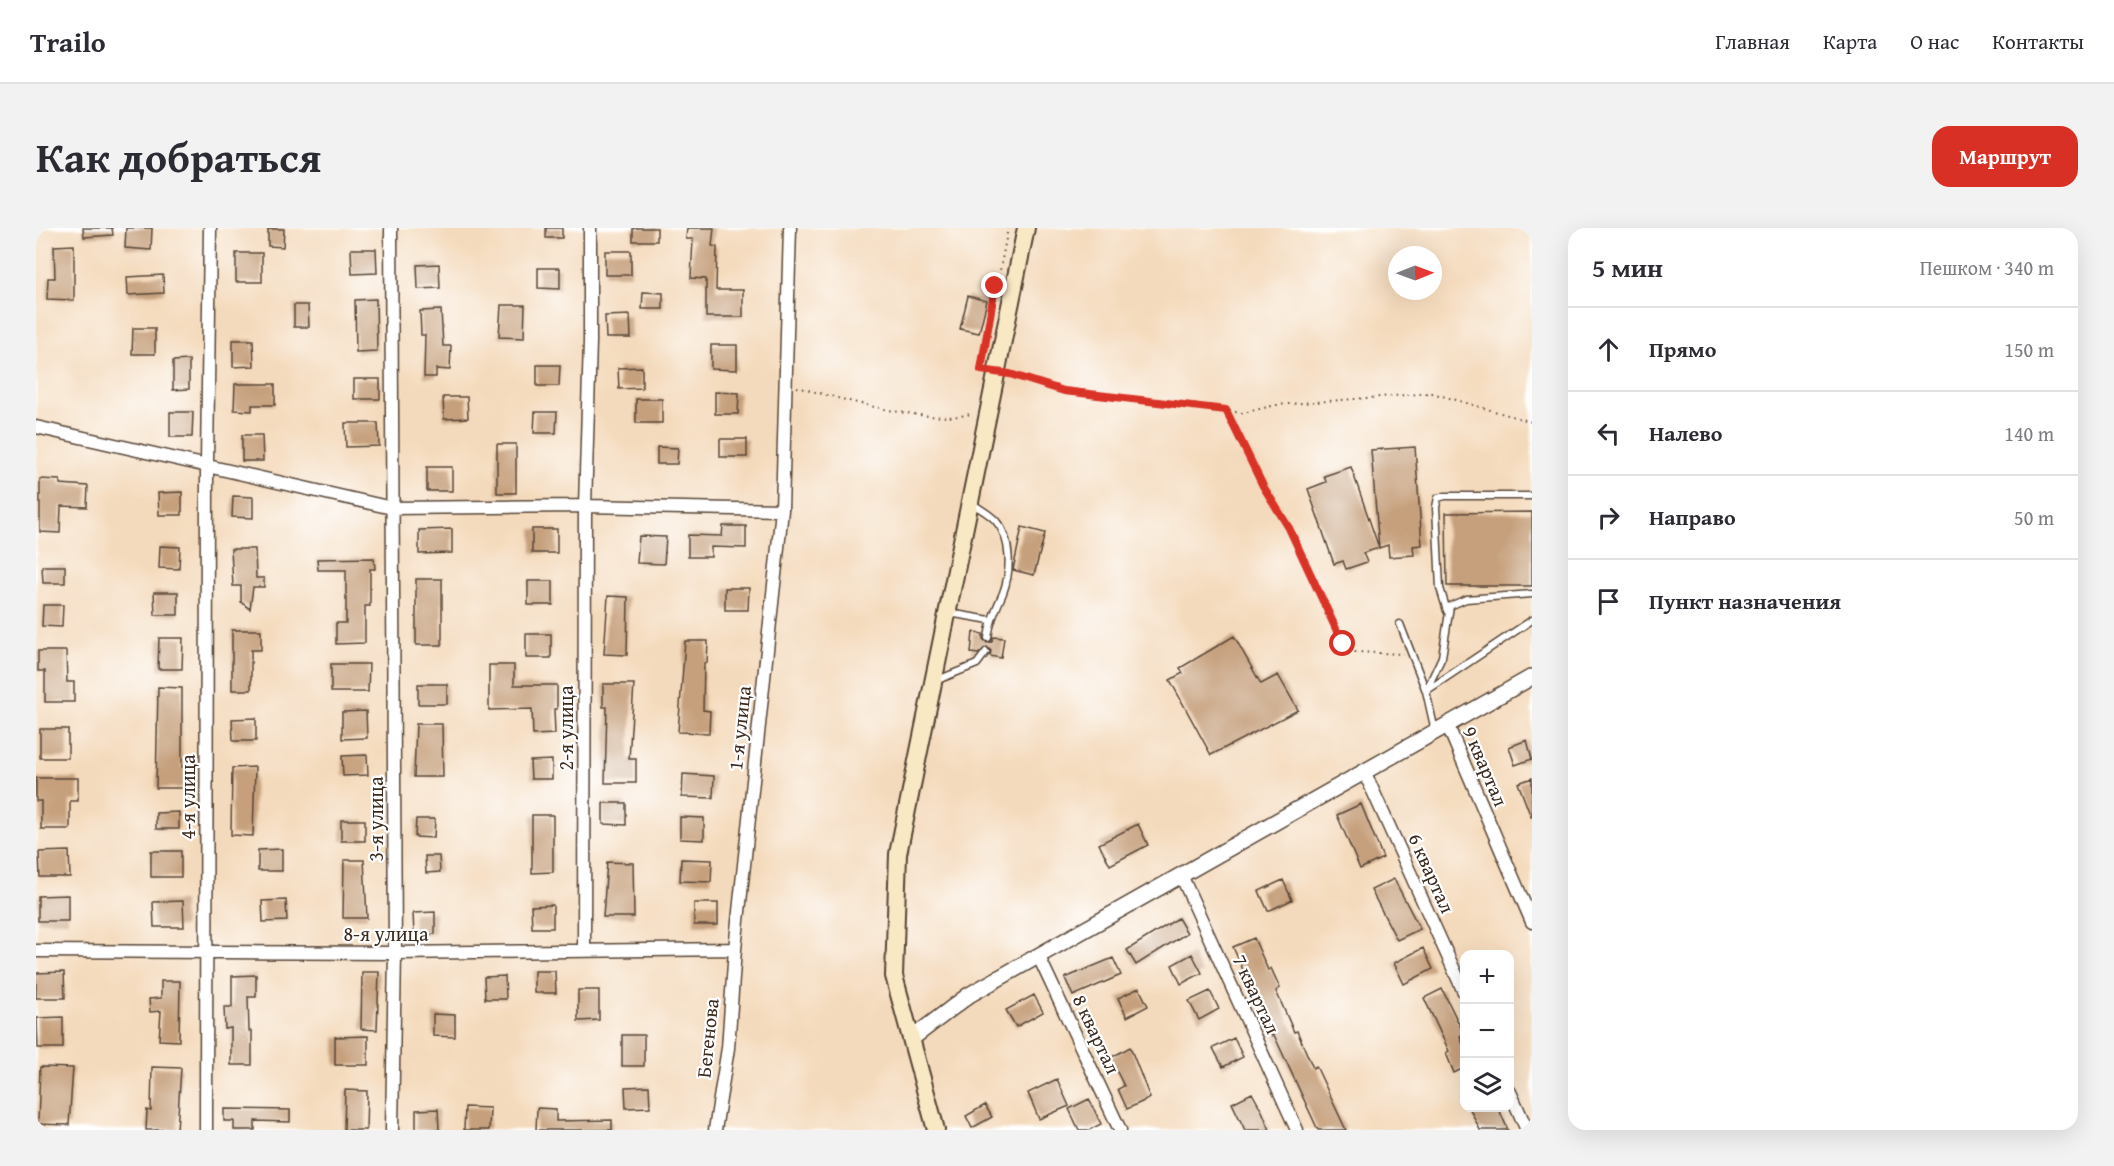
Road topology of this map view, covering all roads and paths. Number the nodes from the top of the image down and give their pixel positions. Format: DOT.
graph roads {
  1 [pos="210,228"];
  2 [pos="391,228"];
  3 [pos="590,228"];
  4 [pos="790,228"];
  5 [pos="1008,228"];
  6 [pos="1026,228"];
  7 [pos="988,370"];
  8 [pos="980,380"];
  9 [pos="785,384"];
  10 [pos="1226,410"];
  11 [pos="974,413"];
  12 [pos="1532,422"];
  13 [pos="36,427"];
  14 [pos="207,464"];
  15 [pos="1532,496"];
  16 [pos="969,501"];
  17 [pos="585,506"];
  18 [pos="392,508"];
  19 [pos="782,510"];
  20 [pos="1532,594"];
  21 [pos="1447,610"];
  22 [pos="946,612"];
  23 [pos="990,620"];
  24 [pos="1532,620"];
  25 [pos="1401,624"];
  26 [pos="988,638"];
  27 [pos="986,652"];
  28 [pos="1412,654"];
  29 [pos="1532,677"];
  30 [pos="932,682"];
  31 [pos="1426,691"];
  32 [pos="1441,727"];
  33 [pos="1364,771"];
  34 [pos="1181,875"];
  35 [pos="1532,922"];
  36 [pos="584,949"];
  37 [pos="735,949"];
  38 [pos="36,951"];
  39 [pos="206,952"];
  40 [pos="395,953"];
  41 [pos="1038,955"];
  42 [pos="1460,983"];
  43 [pos="911,1039"];
  44 [pos="1514,1103"];
  45 [pos="206,1130"];
  46 [pos="392,1130"];
  47 [pos="714,1130"];
  48 [pos="936,1130"];
  49 [pos="1120,1130"];
  50 [pos="1297,1130"];
  51 [pos="1527,1130"];
  1 -- 14 [label="street, 4-я улица"];
  2 -- 18 [label="street, 3-я улица"];
  3 -- 17 [label="street, 2-я улица"];
  4 -- 9 [label="street, 1-я улица"];
  5 -- 7 [label="path"];
  6 -- 7 [label="main road"];
  7 -- 8 [label="path"];
  7 -- 10 [label="path"];
  7 -- 16 [label="main road"];
  9 -- 11 [label="path"];
  9 -- 19 [label="street, 1-я улица"];
  10 -- 12 [label="path"];
  10 -- 28 [label="path"];
  13 -- 14 [label="street"];
  14 -- 18 [label="street"];
  14 -- 39 [label="street, 4-я улица"];
  15 -- 21 [label="lane"];
  16 -- 22 [label="main road"];
  16 -- 23 [label="lane"];
  17 -- 18 [label="street"];
  17 -- 19 [label="street"];
  17 -- 36 [label="street, 2-я улица"];
  18 -- 40 [label="street, 3-я улица"];
  19 -- 37 [label="street, 1-я улица"];
  20 -- 21 [label="lane"];
  21 -- 31 [label="lane"];
  22 -- 23 [label="lane"];
  22 -- 30 [label="main road"];
  23 -- 26 [label="lane"];
  24 -- 31 [label="lane"];
  25 -- 28 [label="lane"];
  27 -- 30 [label="lane"];
  28 -- 31 [label="lane"];
  29 -- 32 [label="street"];
  30 -- 43 [label="main road"];
  31 -- 32 [label="lane"];
  32 -- 33 [label="street"];
  32 -- 35 [label="street, 9 квартал"];
  33 -- 34 [label="street"];
  33 -- 42 [label="street, 6 квартал"];
  34 -- 41 [label="street"];
  34 -- 50 [label="street, 7 квартал"];
  36 -- 37 [label="street, 8-я улица"];
  36 -- 40 [label="street, 8-я улица"];
  37 -- 47 [label="street, Бегенова"];
  38 -- 39 [label="street, 8-я улица"];
  39 -- 40 [label="street, 8-я улица"];
  39 -- 45 [label="street, 4-я улица"];
  40 -- 46 [label="street, 3-я улица"];
  41 -- 43 [label="street"];
  41 -- 49 [label="street, 8 квартал"];
  43 -- 48 [label="main road"];
  44 -- 51 [label="street"];
}
